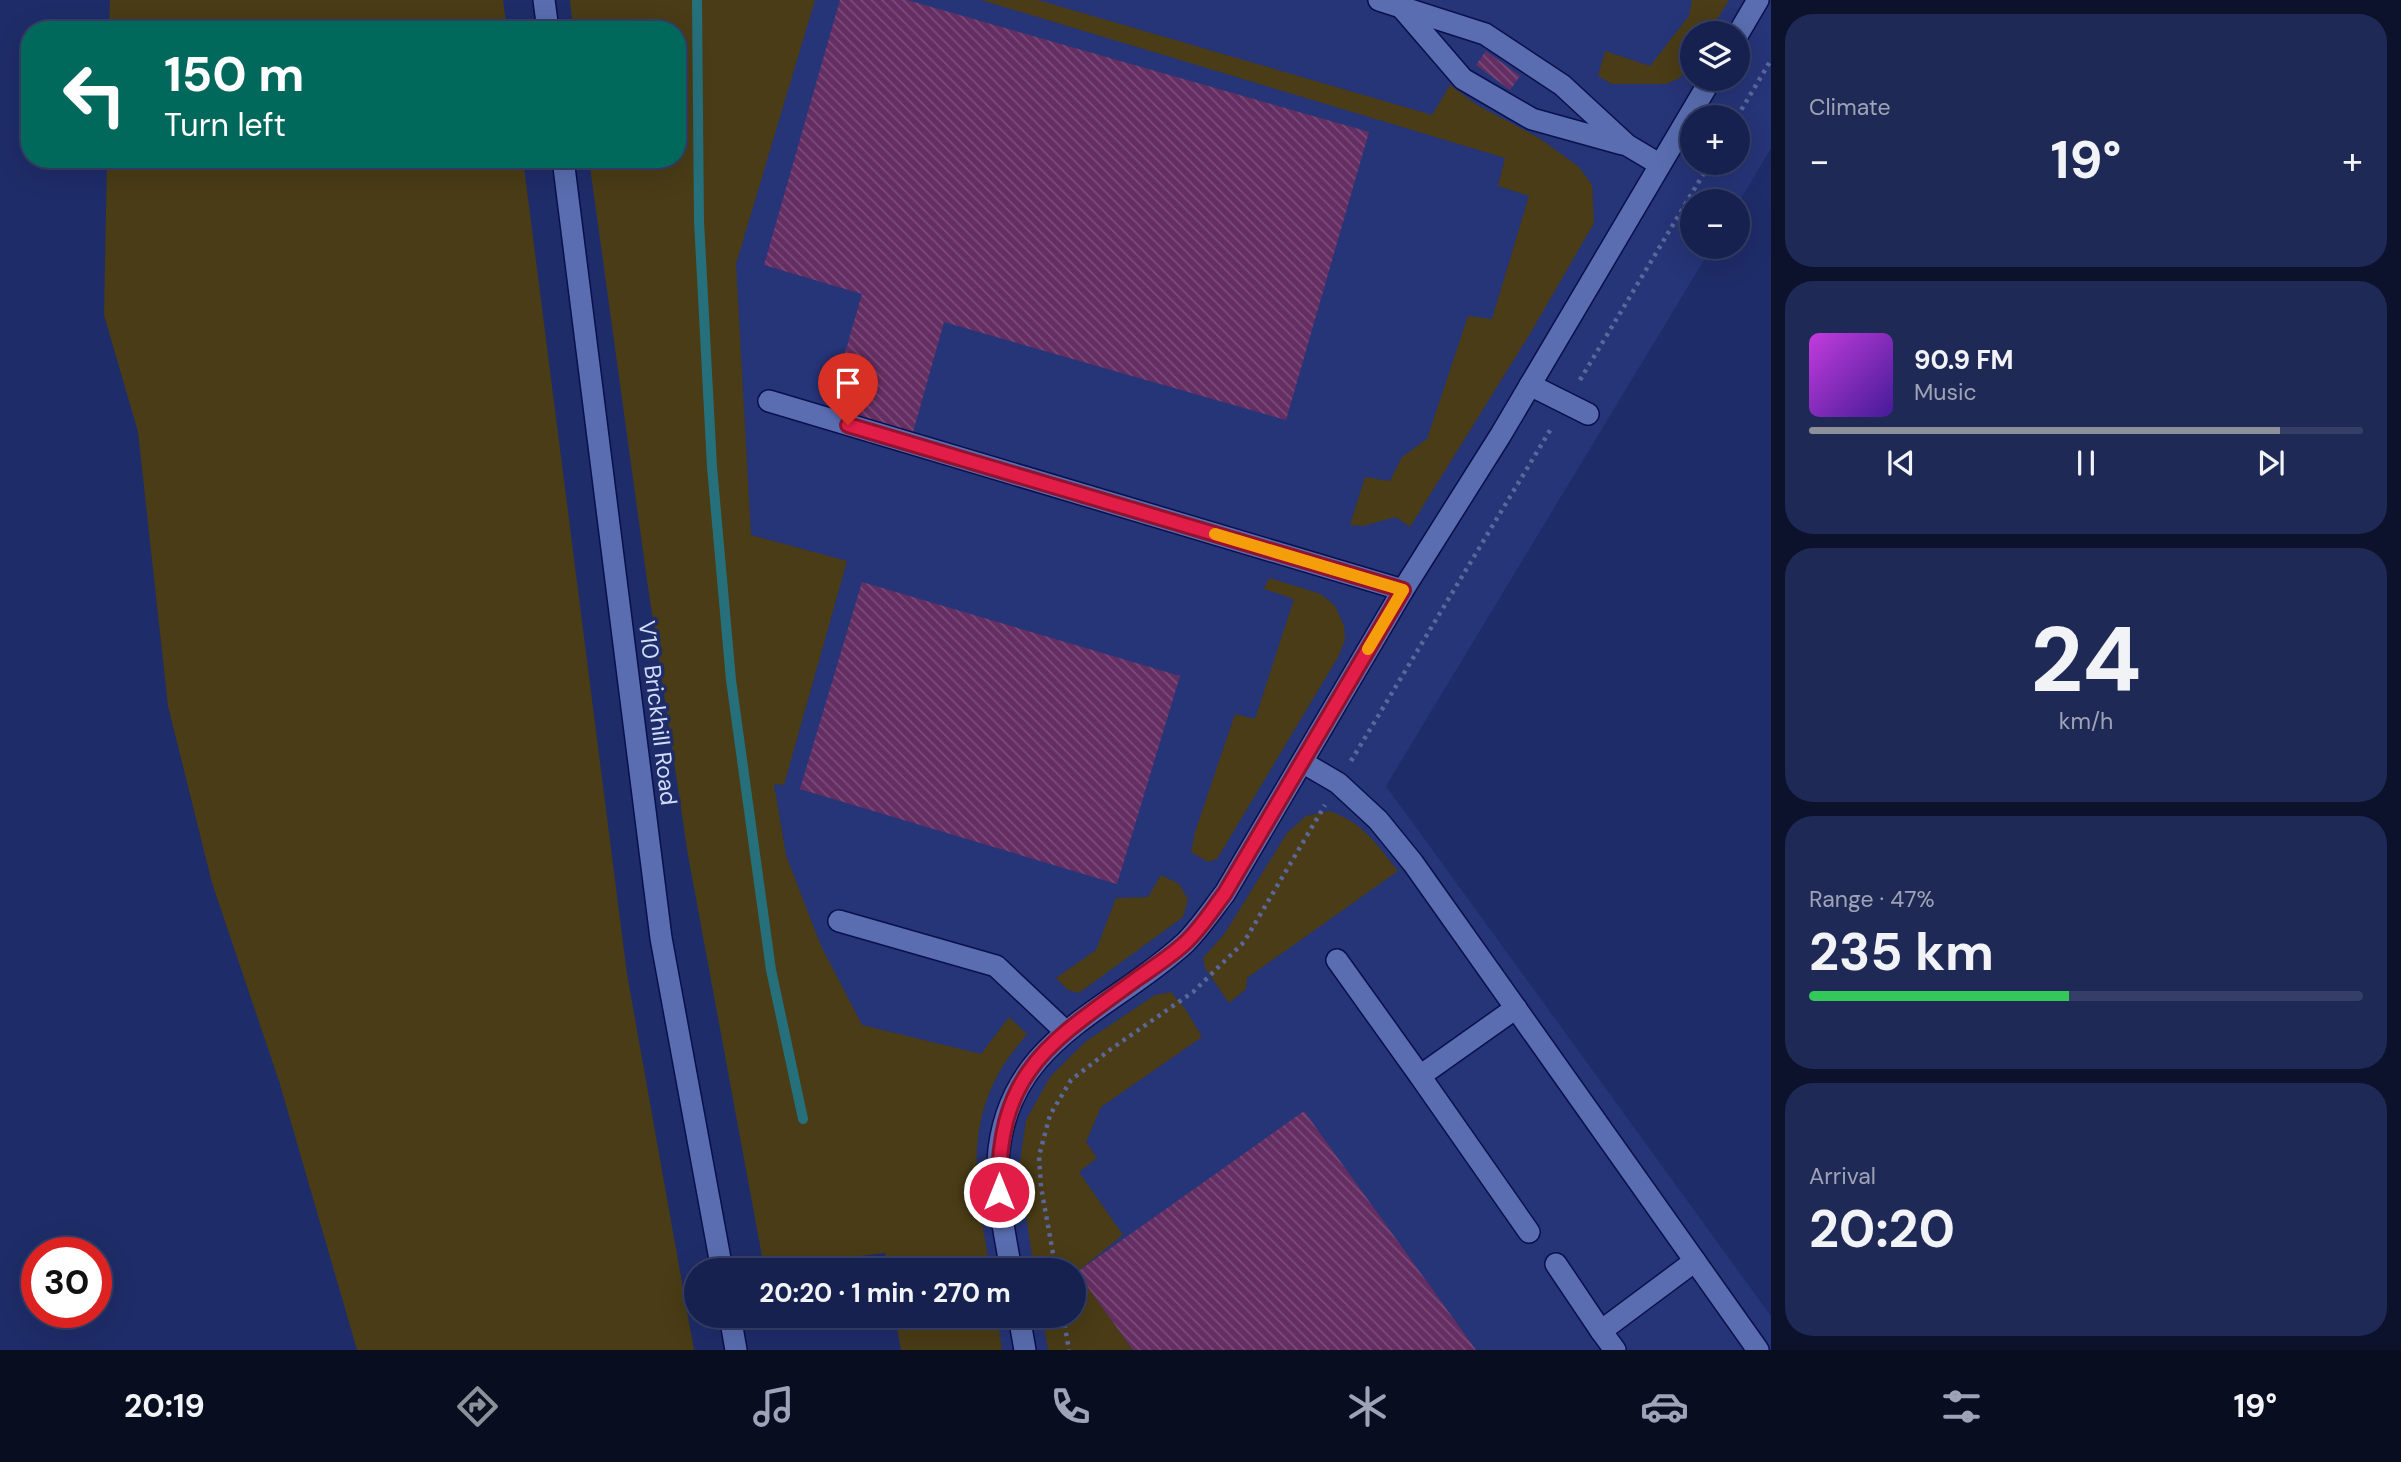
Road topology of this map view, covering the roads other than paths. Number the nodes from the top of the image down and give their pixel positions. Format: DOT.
graph roads {
  1 [pos="544,0"];
  2 [pos="1379,0"];
  3 [pos="1758,0"];
  4 [pos="1401,7"];
  5 [pos="547,21"];
  6 [pos="1746,21"];
  7 [pos="1704,91"];
  8 [pos="1627,145"];
  9 [pos="1659,164"];
  10 [pos="564,168"];
  11 [pos="1530,385"];
  12 [pos="769,401"];
  13 [pos="1588,414"];
  14 [pos="1403,590"];
  15 [pos="1302,762"];
  16 [pos="839,921"];
  17 [pos="1337,960"];
  18 [pos="1516,1008"];
  19 [pos="1065,1031"];
  20 [pos="1420,1076"];
  21 [pos="1529,1232"];
  22 [pos="720,1258"];
  23 [pos="1009,1258"];
  24 [pos="1695,1261"];
  25 [pos="1556,1264"];
  26 [pos="732,1328"];
  27 [pos="1021,1328"];
  28 [pos="1601,1331"];
  29 [pos="737,1350"];
  30 [pos="1025,1350"];
  31 [pos="1615,1350"];
  32 [pos="1758,1350"];
  1 -- 5 [label="street"];
  2 -- 4 [label="street"];
  3 -- 6 [label="street"];
  4 -- 8 [label="street"];
  4 -- 8 [label="street"];
  7 -- 9 [label="street"];
  8 -- 9 [label="street"];
  9 -- 11 [label="street"];
  10 -- 22 [label="street, V10 Brickhill Road"];
  11 -- 13 [label="street"];
  11 -- 14 [label="street"];
  12 -- 14 [label="street"];
  14 -- 15 [label="street"];
  15 -- 18 [label="street"];
  15 -- 19 [label="street"];
  16 -- 19 [label="street"];
  17 -- 20 [label="street"];
  18 -- 20 [label="street"];
  18 -- 24 [label="street"];
  19 -- 23 [label="street"];
  20 -- 21 [label="street"];
  24 -- 28 [label="street"];
  24 -- 32 [label="street"];
  25 -- 28 [label="street"];
  26 -- 29 [label="street"];
  27 -- 30 [label="street"];
  28 -- 31 [label="street"];
}
